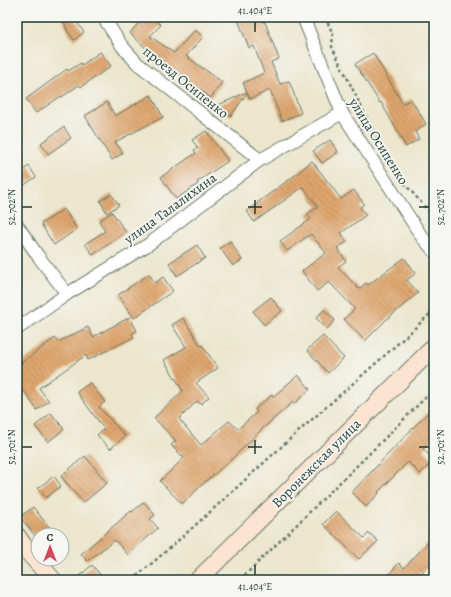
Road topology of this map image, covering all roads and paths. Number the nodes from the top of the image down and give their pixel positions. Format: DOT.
graph roads {
  1 [pos="104,17"];
  2 [pos="304,17"];
  3 [pos="325,17"];
  4 [pos="342,113"];
  5 [pos="380,145"];
  6 [pos="260,160"];
  7 [pos="403,182"];
  8 [pos="434,217"];
  9 [pos="17,225"];
  10 [pos="434,251"];
  11 [pos="67,294"];
  12 [pos="434,310"];
  13 [pos="17,329"];
  14 [pos="434,347"];
  15 [pos="434,389"];
  16 [pos="17,536"];
  17 [pos="207,577"];
  18 [pos="53,580"];
  19 [pos="132,580"];
  20 [pos="240,580"];
  1 -- 6 [label="street, проезд Осипенко"];
  2 -- 4 [label="street, улица Осипенко"];
  3 -- 5 [label="path"];
  4 -- 6 [label="street, улица Талалихина"];
  4 -- 10 [label="street, улица Осипенко"];
  6 -- 11 [label="street, улица Талалихина"];
  7 -- 8 [label="path"];
  9 -- 11 [label="street"];
  11 -- 13 [label="street, улица Талалихина"];
  12 -- 19 [label="path"];
  14 -- 17 [label="street, Воронежская улица"];
  15 -- 20 [label="path"];
  16 -- 18 [label="street"];
}
